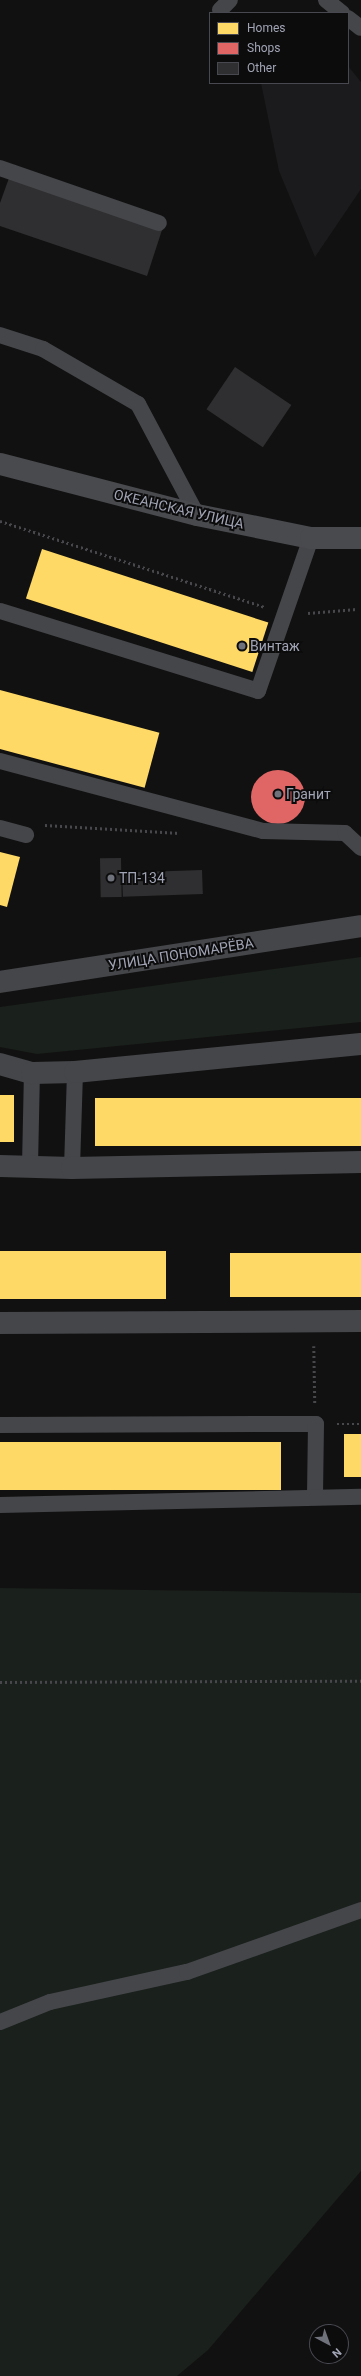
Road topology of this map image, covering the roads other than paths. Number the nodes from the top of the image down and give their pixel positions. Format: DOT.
graph roads {
  1 [pos="326,0"];
  2 [pos="341,12"];
  3 [pos="349,19"];
  4 [pos="361,28"];
  5 [pos="0,168"];
  6 [pos="159,223"];
  7 [pos="0,335"];
  8 [pos="0,464"];
  9 [pos="197,515"];
  10 [pos="311,538"];
  11 [pos="361,538"];
  12 [pos="0,611"];
  13 [pos="0,761"];
  14 [pos="0,828"];
  15 [pos="26,835"];
  16 [pos="361,848"];
  17 [pos="361,926"];
  18 [pos="0,982"];
  19 [pos="361,1044"];
  20 [pos="0,1064"];
  21 [pos="75,1072"];
  22 [pos="32,1073"];
  23 [pos="361,1162"];
  24 [pos="0,1166"];
  25 [pos="30,1166"];
  26 [pos="72,1168"];
  27 [pos="361,1321"];
  28 [pos="0,1324"];
  29 [pos="0,1425"];
  30 [pos="315,1497"];
  31 [pos="361,1497"];
  32 [pos="0,1505"];
  33 [pos="361,1910"];
  34 [pos="0,2022"];
  1 -- 2 [label="lane"];
  3 -- 4 [label="lane"];
  5 -- 6 [label="lane"];
  7 -- 9 [label="lane"];
  8 -- 9 [label="main road, ОКЕАНСКАЯ УЛИЦА"];
  9 -- 10 [label="main road, ОКЕАНСКАЯ УЛИЦА"];
  10 -- 11 [label="main road, ОКЕАНСКАЯ УЛИЦА"];
  10 -- 12 [label="lane"];
  13 -- 16 [label="lane"];
  14 -- 15 [label="lane"];
  17 -- 18 [label="street, УЛИЦА ПОНОМАРЁВА"];
  19 -- 21 [label="street"];
  20 -- 22 [label="street"];
  21 -- 22 [label="street"];
  21 -- 26 [label="lane"];
  22 -- 25 [label="lane"];
  23 -- 26 [label="street"];
  24 -- 25 [label="street"];
  25 -- 26 [label="street"];
  27 -- 28 [label="street"];
  29 -- 30 [label="lane"];
  30 -- 31 [label="lane"];
  30 -- 32 [label="lane"];
  33 -- 34 [label="lane"];
}
